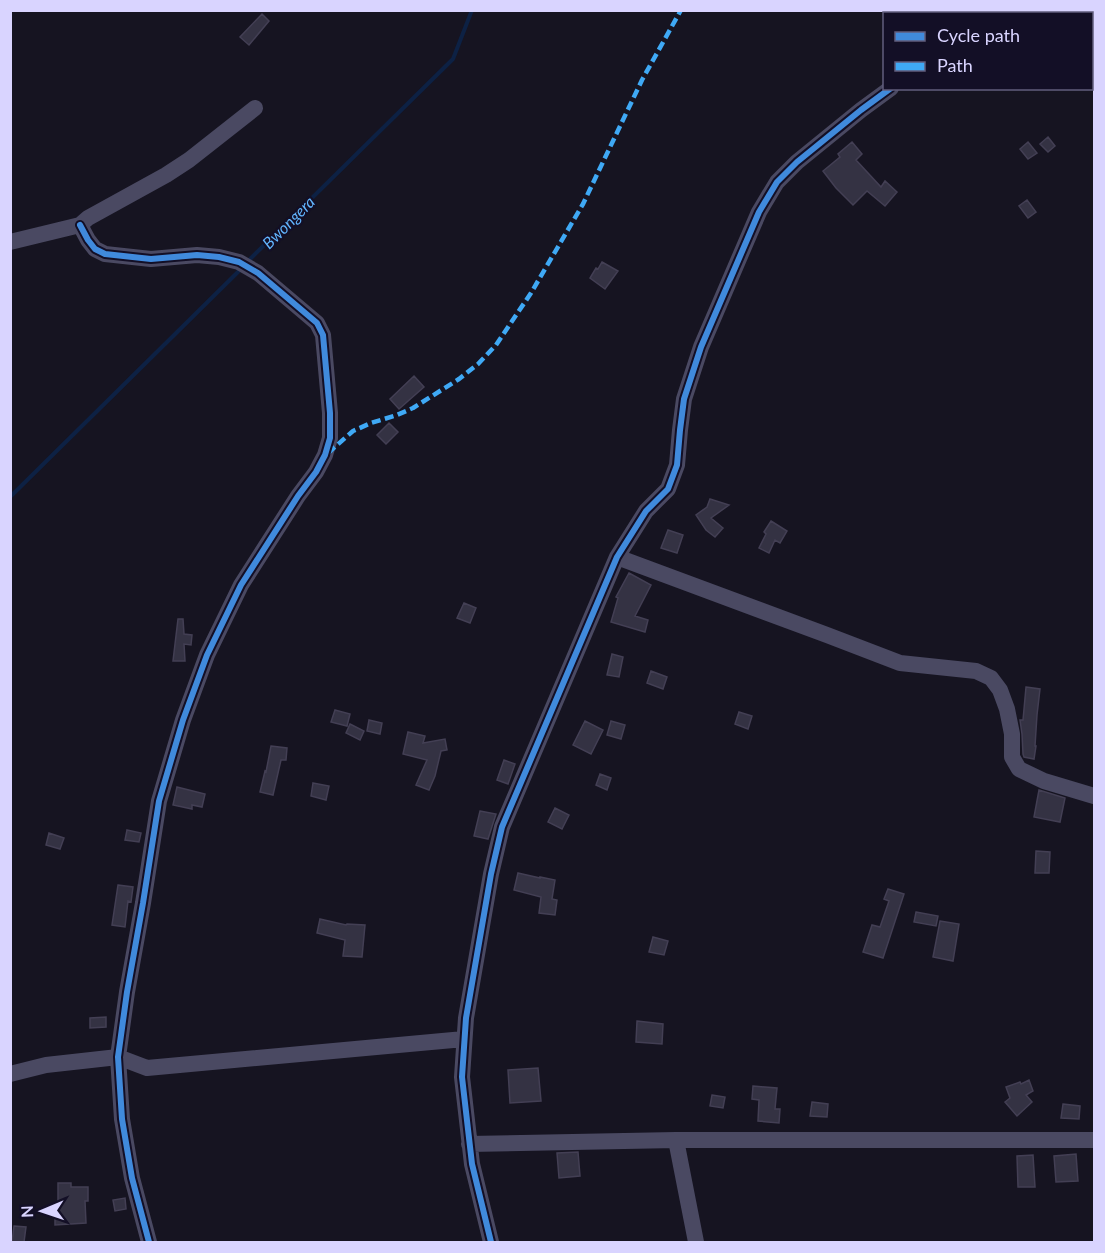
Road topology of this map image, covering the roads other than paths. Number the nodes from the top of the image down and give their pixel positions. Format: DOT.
graph roads {
  1 [pos="888,90"];
  2 [pos="255,108"];
  3 [pos="80,225"];
  4 [pos="10,242"];
  5 [pos="617,557"];
  6 [pos="1095,796"];
  7 [pos="464,1039"];
  8 [pos="118,1057"];
  9 [pos="10,1074"];
  10 [pos="676,1140"];
  11 [pos="1095,1140"];
  12 [pos="469,1144"];
  13 [pos="149,1242"];
  14 [pos="491,1242"];
  15 [pos="696,1242"];
  1 -- 5 [label="street"];
  2 -- 3 [label="street"];
  3 -- 4 [label="street"];
  3 -- 8 [label="street"];
  5 -- 6 [label="street"];
  5 -- 7 [label="street"];
  7 -- 8 [label="street"];
  7 -- 12 [label="street"];
  8 -- 9 [label="street"];
  8 -- 13 [label="street"];
  10 -- 11 [label="street"];
  10 -- 12 [label="street"];
  10 -- 15 [label="street"];
  12 -- 14 [label="street"];
}
